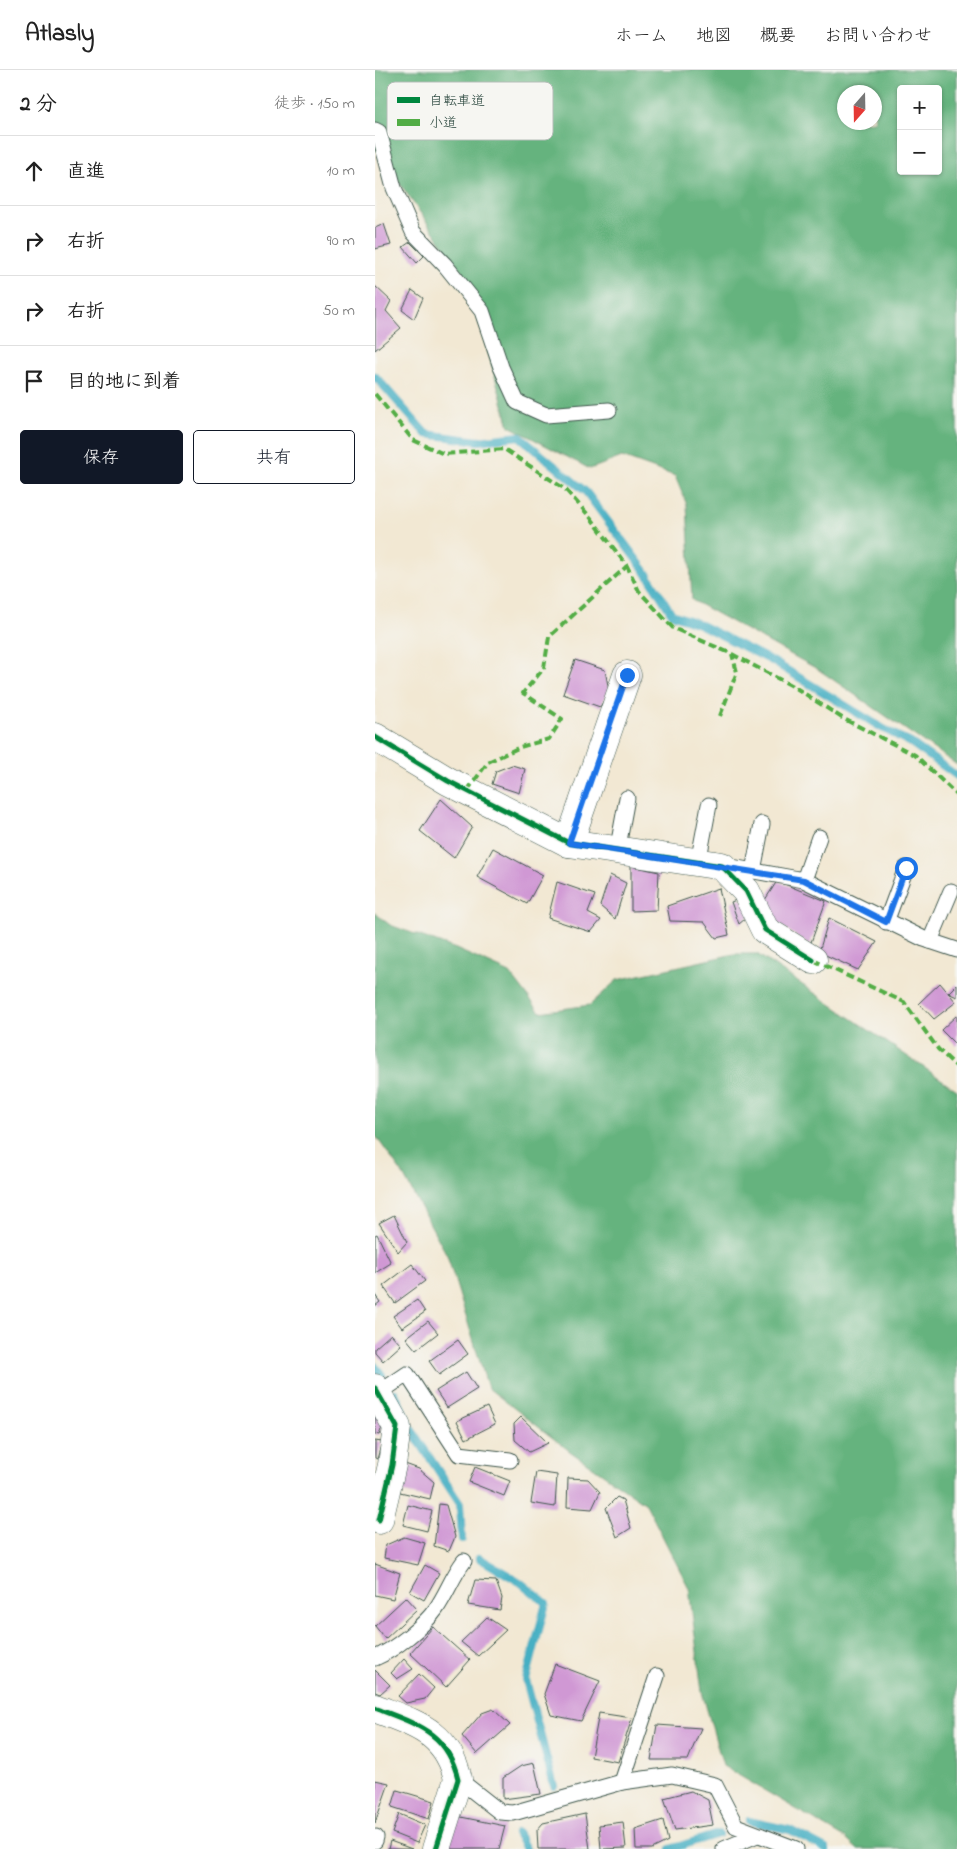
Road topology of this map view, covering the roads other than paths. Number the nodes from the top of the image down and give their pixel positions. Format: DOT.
graph roads {
  1 [pos="375,130"];
  2 [pos="609,410"];
  3 [pos="627,675"];
  4 [pos="379,744"];
  5 [pos="627,798"];
  6 [pos="709,805"];
  7 [pos="762,824"];
  8 [pos="819,837"];
  9 [pos="569,843"];
  10 [pos="617,852"];
  11 [pos="710,864"];
  12 [pos="906,868"];
  13 [pos="753,871"];
  14 [pos="804,880"];
  15 [pos="951,891"];
  16 [pos="886,922"];
  17 [pos="930,941"];
  18 [pos="957,950"];
  19 [pos="813,960"];
  20 [pos="377,1391"];
  21 [pos="510,1460"];
  22 [pos="379,1511"];
  23 [pos="464,1561"];
  24 [pos="375,1658"];
  25 [pos="657,1676"];
  26 [pos="375,1708"];
  27 [pos="458,1779"];
  28 [pos="622,1782"];
  29 [pos="757,1835"];
  30 [pos="436,1849"];
  31 [pos="723,1849"];
  32 [pos="796,1849"];
  1 -- 2 [label="lane"];
  3 -- 9 [label="street"];
  4 -- 9 [label="street"];
  5 -- 10 [label="lane"];
  6 -- 11 [label="lane"];
  7 -- 13 [label="lane"];
  8 -- 14 [label="lane"];
  9 -- 10 [label="street"];
  10 -- 11 [label="street"];
  11 -- 13 [label="lane"];
  11 -- 19 [label="street"];
  12 -- 16 [label="lane"];
  13 -- 14 [label="lane"];
  14 -- 16 [label="lane"];
  15 -- 17 [label="lane"];
  16 -- 17 [label="lane"];
  17 -- 18 [label="lane"];
  20 -- 21 [label="lane"];
  20 -- 22 [label="street"];
  23 -- 24 [label="lane"];
  25 -- 28 [label="lane"];
  26 -- 27 [label="street"];
  27 -- 28 [label="lane"];
  27 -- 30 [label="street"];
  28 -- 29 [label="lane"];
  29 -- 31 [label="lane"];
  29 -- 32 [label="lane"];
}
